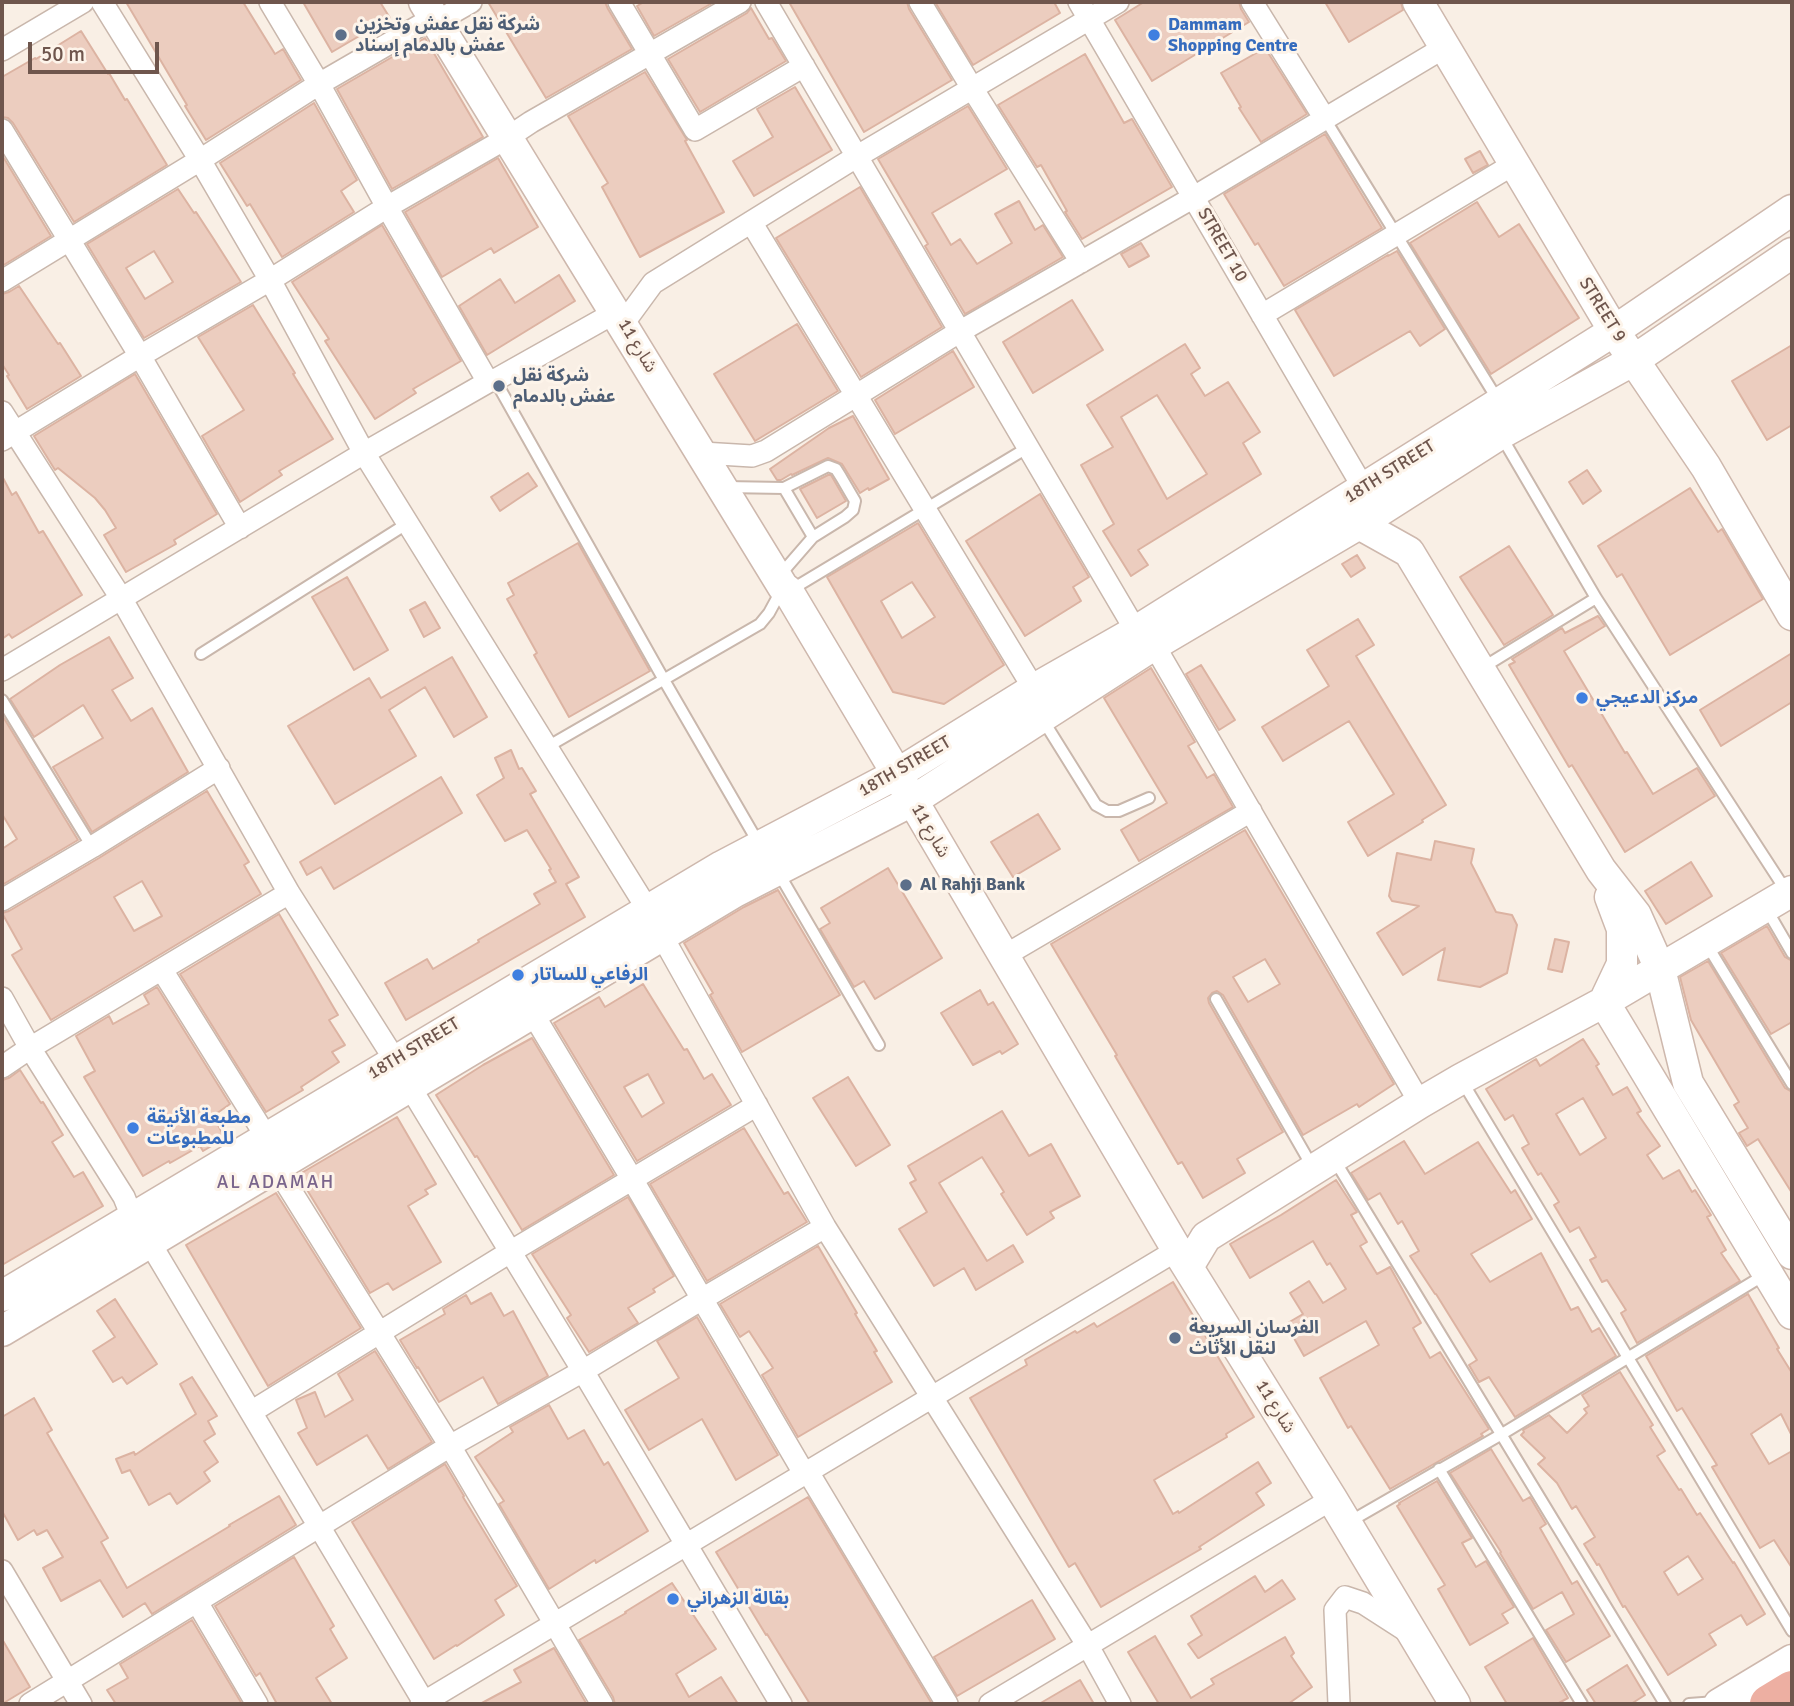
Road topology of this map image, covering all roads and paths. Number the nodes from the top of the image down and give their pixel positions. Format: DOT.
graph roads {
  1 [pos="83,2"];
  2 [pos="102,2"];
  3 [pos="270,2"];
  4 [pos="471,2"];
  5 [pos="618,2"];
  6 [pos="740,2"];
  7 [pos="766,2"];
  8 [pos="920,2"];
  9 [pos="1118,2"];
  10 [pos="1252,2"];
  11 [pos="1418,2"];
  12 [pos="1084,10"];
  13 [pos="431,14"];
  14 [pos="1445,47"];
  15 [pos="2,50"];
  16 [pos="650,53"];
  17 [pos="804,66"];
  18 [pos="319,84"];
  19 [pos="972,88"];
  20 [pos="1325,118"];
  21 [pos="2,130"];
  22 [pos="507,138"];
  23 [pos="856,157"];
  24 [pos="200,160"];
  25 [pos="1514,163"];
  26 [pos="1194,197"];
  27 [pos="387,207"];
  28 [pos="1792,210"];
  29 [pos="751,222"];
  30 [pos="1397,234"];
  31 [pos="67,240"];
  32 [pos="1792,253"];
  33 [pos="1081,262"];
  34 [pos="270,280"];
  35 [pos="2,281"];
  36 [pos="1262,315"];
  37 [pos="620,318"];
  38 [pos="1614,331"];
  39 [pos="959,332"];
  40 [pos="140,356"];
  41 [pos="1634,360"];
  42 [pos="491,381"];
  43 [pos="855,396"];
  44 [pos="1500,403"];
  45 [pos="2,412"];
  46 [pos="1500,434"];
  47 [pos="8,437"];
  48 [pos="1027,448"];
  49 [pos="364,453"];
  50 [pos="702,453"];
  51 [pos="722,487"];
  52 [pos="784,488"];
  53 [pos="1364,489"];
  54 [pos="926,510"];
  55 [pos="408,523"];
  56 [pos="1359,524"];
  57 [pos="240,528"];
  58 [pos="813,537"];
  59 [pos="783,585"];
  60 [pos="121,598"];
  61 [pos="1596,598"];
  62 [pos="1792,615"];
  63 [pos="1145,638"];
  64 [pos="201,654"];
  65 [pos="1480,669"];
  66 [pos="2,670"];
  67 [pos="664,680"];
  68 [pos="1034,689"];
  69 [pos="2,700"];
  70 [pos="1041,718"];
  71 [pos="547,747"];
  72 [pos="219,768"];
  73 [pos="897,774"];
  74 [pos="1149,798"];
  75 [pos="912,801"];
  76 [pos="1251,811"];
  77 [pos="92,847"];
  78 [pos="768,858"];
  79 [pos="1601,870"];
  80 [pos="1783,889"];
  81 [pos="289,893"];
  82 [pos="2,900"];
  83 [pos="655,923"];
  84 [pos="1705,942"];
  85 [pos="1792,953"];
  86 [pos="1004,956"];
  87 [pos="1660,969"];
  88 [pos="162,970"];
  89 [pos="2,998"];
  90 [pos="1216,999"];
  91 [pos="1604,1002"];
  92 [pos="533,1014"];
  93 [pos="879,1045"];
  94 [pos="30,1048"];
  95 [pos="395,1060"];
  96 [pos="2,1067"];
  97 [pos="1461,1079"];
  98 [pos="1792,1084"];
  99 [pos="410,1087"];
  100 [pos="1420,1103"];
  101 [pos="757,1105"];
  102 [pos="267,1138"];
  103 [pos="1324,1164"];
  104 [pos="276,1167"];
  105 [pos="632,1179"];
  106 [pos="132,1217"];
  107 [pos="825,1227"];
  108 [pos="150,1243"];
  109 [pos="510,1252"];
  110 [pos="1792,1254"];
  111 [pos="1183,1258"];
  112 [pos="1767,1273"];
  113 [pos="3,1294"];
  114 [pos="702,1299"];
  115 [pos="1792,1314"];
  116 [pos="2,1331"];
  117 [pos="379,1333"];
  118 [pos="1628,1358"];
  119 [pos="583,1371"];
  120 [pos="933,1397"];
  121 [pos="251,1412"];
  122 [pos="1502,1434"];
  123 [pos="450,1446"];
  124 [pos="1439,1469"];
  125 [pos="806,1473"];
  126 [pos="1340,1511"];
  127 [pos="319,1526"];
  128 [pos="687,1545"];
  129 [pos="2,1571"];
  130 [pos="197,1602"];
  131 [pos="554,1624"];
  132 [pos="1792,1631"];
  133 [pos="1414,1636"];
  134 [pos="1088,1646"];
  135 [pos="1792,1660"];
  136 [pos="68,1682"];
  137 [pos="1792,1690"];
  138 [pos="1453,1703"];
  139 [pos="1721,1703"];
  140 [pos="30,1704"];
  141 [pos="81,1704"];
  142 [pos="257,1704"];
  143 [pos="424,1704"];
  144 [pos="602,1704"];
  145 [pos="781,1704"];
  146 [pos="947,1704"];
  147 [pos="990,1704"];
  148 [pos="1120,1704"];
  149 [pos="1339,1704"];
  150 [pos="1582,1704"];
  151 [pos="1665,1704"];
  152 [pos="1689,1704"];
  153 [pos="1769,1704"];
  1 -- 15 [label="street"];
  2 -- 24 [label="street"];
  3 -- 18 [label="street"];
  4 -- 13 [label="street"];
  5 -- 16 [label="street"];
  6 -- 16 [label="street"];
  7 -- 17 [label="street"];
  8 -- 19 [label="street"];
  9 -- 12 [label="street"];
  10 -- 20 [label="street"];
  11 -- 14 [label="street, STREET 9"];
  12 -- 19 [label="street"];
  12 -- 26 [label="street, STREET 10"];
  13 -- 18 [label="street"];
  13 -- 22 [label="street, شارع 11"];
  14 -- 20 [label="street"];
  14 -- 25 [label="street, STREET 9"];
  16 -- 17 [label="street"];
  16 -- 22 [label="street"];
  17 -- 23 [label="street"];
  18 -- 24 [label="street"];
  18 -- 27 [label="street"];
  19 -- 23 [label="street"];
  19 -- 33 [label="street"];
  20 -- 26 [label="street"];
  20 -- 30 [label="lane"];
  21 -- 31 [label="street"];
  22 -- 27 [label="street"];
  22 -- 37 [label="street, شارع 11"];
  23 -- 29 [label="street"];
  23 -- 39 [label="street"];
  24 -- 31 [label="street"];
  24 -- 34 [label="street"];
  25 -- 30 [label="street"];
  25 -- 38 [label="street, STREET 9"];
  26 -- 33 [label="street"];
  26 -- 36 [label="street, STREET 10"];
  27 -- 34 [label="street"];
  27 -- 42 [label="street"];
  28 -- 38 [label="street, 18TH STREET"];
  29 -- 37 [label="street"];
  29 -- 43 [label="street"];
  30 -- 36 [label="street"];
  30 -- 44 [label="lane"];
  31 -- 35 [label="street"];
  31 -- 40 [label="street"];
  32 -- 41 [label="street"];
  33 -- 39 [label="street"];
  34 -- 40 [label="street"];
  34 -- 49 [label="street"];
  36 -- 53 [label="street, STREET 10"];
  37 -- 42 [label="street"];
  37 -- 50 [label="street, شارع 11"];
  38 -- 41 [label="street, STREET 9"];
  38 -- 44 [label="street, 18TH STREET"];
  39 -- 43 [label="street"];
  39 -- 48 [label="street"];
  40 -- 47 [label="street"];
  40 -- 57 [label="street"];
  41 -- 46 [label="street"];
  41 -- 62 [label="street, STREET 9"];
  42 -- 49 [label="street"];
  42 -- 67 [label="lane"];
  43 -- 50 [label="street"];
  43 -- 54 [label="street"];
  44 -- 53 [label="street, 18TH STREET"];
  45 -- 47 [label="street"];
  46 -- 56 [label="street"];
  46 -- 61 [label="lane"];
  47 -- 60 [label="street"];
  48 -- 54 [label="lane"];
  48 -- 63 [label="street"];
  49 -- 55 [label="street"];
  49 -- 57 [label="street"];
  50 -- 51 [label="street, شارع 11"];
  51 -- 52 [label="lane"];
  51 -- 59 [label="street, شارع 11"];
  52 -- 58 [label="lane"];
  52 -- 58 [label="lane"];
  53 -- 63 [label="street, 18TH STREET"];
  54 -- 59 [label="lane"];
  54 -- 68 [label="street"];
  55 -- 64 [label="lane"];
  55 -- 71 [label="street"];
  56 -- 63 [label="street"];
  56 -- 65 [label="street"];
  57 -- 60 [label="street"];
  58 -- 59 [label="lane"];
  59 -- 67 [label="lane"];
  59 -- 73 [label="street, شارع 11"];
  60 -- 66 [label="street"];
  60 -- 72 [label="street"];
  61 -- 65 [label="lane"];
  61 -- 80 [label="lane"];
  63 -- 68 [label="street, 18TH STREET"];
  63 -- 70 [label="street"];
  63 -- 76 [label="street"];
  65 -- 79 [label="street"];
  67 -- 71 [label="lane"];
  67 -- 78 [label="lane"];
  68 -- 73 [label="street, 18TH STREET"];
  69 -- 77 [label="lane"];
  70 -- 74 [label="lane"];
  70 -- 75 [label="street"];
  71 -- 83 [label="street"];
  72 -- 77 [label="street"];
  72 -- 81 [label="street"];
  73 -- 75 [label="street, شارع 11"];
  73 -- 78 [label="street, 18TH STREET"];
  75 -- 78 [label="street"];
  75 -- 86 [label="street, شارع 11"];
  76 -- 86 [label="street"];
  76 -- 100 [label="street"];
  77 -- 82 [label="street"];
  78 -- 83 [label="street, 18TH STREET"];
  78 -- 93 [label="lane"];
  79 -- 87 [label="street"];
  79 -- 91 [label="street"];
  80 -- 84 [label="street"];
  80 -- 85 [label="lane"];
  80 -- 87 [label="street"];
  81 -- 88 [label="street"];
  81 -- 95 [label="street"];
  83 -- 92 [label="street"];
  83 -- 95 [label="street, 18TH STREET"];
  83 -- 101 [label="street"];
  84 -- 87 [label="street"];
  84 -- 98 [label="lane"];
  86 -- 111 [label="street, شارع 11"];
  87 -- 91 [label="street"];
  87 -- 110 [label="street"];
  88 -- 94 [label="street"];
  88 -- 102 [label="street"];
  89 -- 94 [label="street"];
  90 -- 103 [label="lane"];
  91 -- 97 [label="street"];
  91 -- 112 [label="street"];
  92 -- 99 [label="street"];
  92 -- 105 [label="street"];
  94 -- 96 [label="street"];
  94 -- 106 [label="street"];
  95 -- 102 [label="street, 18TH STREET"];
  97 -- 100 [label="street"];
  97 -- 118 [label="lane"];
  99 -- 104 [label="street"];
  99 -- 109 [label="street"];
  100 -- 103 [label="street"];
  101 -- 105 [label="street"];
  101 -- 107 [label="street"];
  102 -- 106 [label="street, 18TH STREET"];
  103 -- 111 [label="street"];
  103 -- 122 [label="lane"];
  104 -- 108 [label="street"];
  104 -- 117 [label="street"];
  105 -- 109 [label="street"];
  105 -- 114 [label="street"];
  106 -- 113 [label="street, 18TH STREET"];
  107 -- 114 [label="street"];
  107 -- 120 [label="street"];
  108 -- 116 [label="street"];
  108 -- 121 [label="street"];
  109 -- 117 [label="street"];
  109 -- 119 [label="street"];
  111 -- 120 [label="street"];
  111 -- 126 [label="street, شارع 11"];
  112 -- 115 [label="street"];
  112 -- 118 [label="lane"];
  114 -- 119 [label="street"];
  114 -- 125 [label="street"];
  117 -- 121 [label="street"];
  117 -- 123 [label="street"];
  118 -- 122 [label="lane"];
  118 -- 132 [label="lane"];
  119 -- 123 [label="street"];
  119 -- 128 [label="street"];
  120 -- 125 [label="street"];
  120 -- 134 [label="street"];
  121 -- 127 [label="street"];
  122 -- 124 [label="lane"];
  122 -- 151 [label="lane"];
  123 -- 127 [label="street"];
  123 -- 131 [label="street"];
  124 -- 126 [label="lane"];
  124 -- 150 [label="lane"];
  125 -- 128 [label="street"];
  125 -- 146 [label="street"];
  126 -- 133 [label="street, شارع 11"];
  126 -- 134 [label="street"];
  127 -- 130 [label="street"];
  127 -- 143 [label="street"];
  128 -- 131 [label="street"];
  128 -- 145 [label="street"];
  129 -- 136 [label="street"];
  130 -- 136 [label="street"];
  130 -- 142 [label="street"];
  131 -- 143 [label="street"];
  131 -- 144 [label="street"];
  133 -- 138 [label="street, شارع 11"];
  133 -- 149 [label="street"];
  134 -- 147 [label="street"];
  134 -- 148 [label="street"];
  135 -- 139 [label="street"];
  136 -- 140 [label="street"];
  136 -- 141 [label="street"];
  137 -- 153 [label="highway"];
  139 -- 152 [label="lane"];
}
